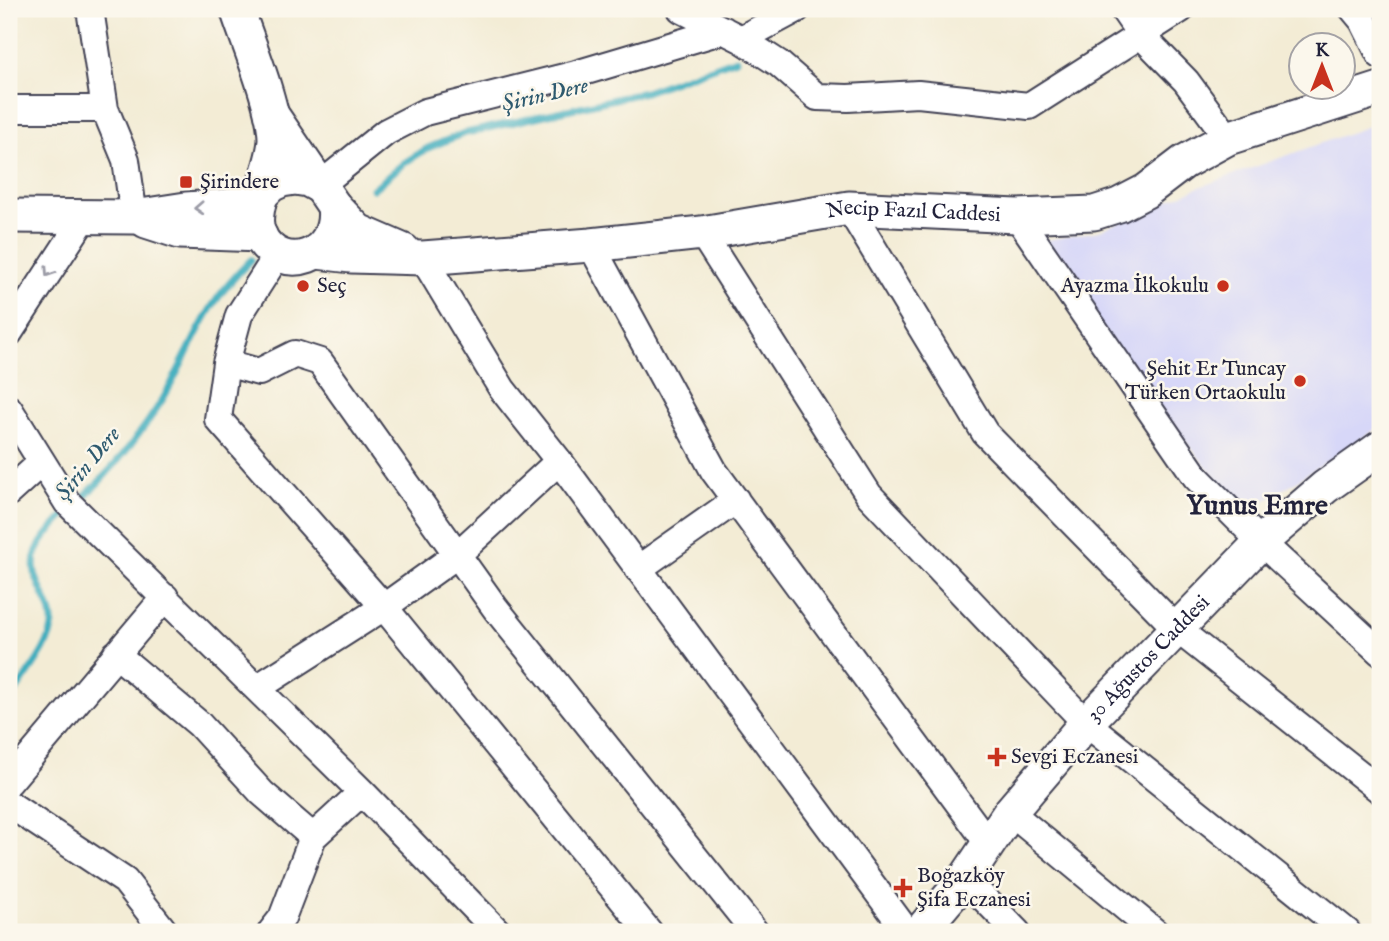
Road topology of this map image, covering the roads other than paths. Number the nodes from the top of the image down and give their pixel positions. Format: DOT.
graph roads {
  1 [pos="90,9"];
  2 [pos="237,9"];
  3 [pos="681,9"];
  4 [pos="797,9"];
  5 [pos="1124,9"];
  6 [pos="1181,9"];
  7 [pos="1353,9"];
  8 [pos="732,34"];
  9 [pos="1141,35"];
  10 [pos="1380,55"];
  11 [pos="1380,89"];
  12 [pos="9,109"];
  13 [pos="105,109"];
  14 [pos="272,115"];
  15 [pos="1228,138"];
  16 [pos="263,193"];
  17 [pos="327,196"];
  18 [pos="849,208"];
  19 [pos="86,215"];
  20 [pos="9,216"];
  21 [pos="1017,216"];
  22 [pos="134,217"];
  23 [pos="702,233"];
  24 [pos="269,245"];
  25 [pos="591,245"];
  26 [pos="317,252"];
  27 [pos="423,258"];
  28 [pos="9,333"];
  29 [pos="226,363"];
  30 [pos="9,409"];
  31 [pos="1380,448"];
  32 [pos="559,461"];
  33 [pos="42,462"];
  34 [pos="9,492"];
  35 [pos="736,500"];
  36 [pos="1261,542"];
  37 [pos="458,554"];
  38 [pos="638,569"];
  39 [pos="165,597"];
  40 [pos="384,607"];
  41 [pos="1177,629"];
  42 [pos="1380,652"];
  43 [pos="116,654"];
  44 [pos="257,688"];
  45 [pos="1086,723"];
  46 [pos="9,782"];
  47 [pos="1380,790"];
  48 [pos="362,792"];
  49 [pos="9,804"];
  50 [pos="1010,813"];
  51 [pos="313,837"];
  52 [pos="988,843"];
  53 [pos="965,879"];
  54 [pos="283,927"];
  55 [pos="165,932"];
  56 [pos="498,932"];
  57 [pos="649,932"];
  58 [pos="755,932"];
  59 [pos="907,932"];
  60 [pos="920,932"];
  61 [pos="1017,932"];
  62 [pos="1155,932"];
  63 [pos="1347,932"];
  1 -- 13 [label="street"];
  2 -- 14 [label="main road"];
  3 -- 8 [label="street"];
  4 -- 8 [label="street"];
  5 -- 9 [label="street"];
  6 -- 9 [label="street"];
  7 -- 10 [label="street"];
  8 -- 9 [label="street"];
  8 -- 17 [label="street"];
  9 -- 15 [label="street"];
  11 -- 15 [label="main road, Necip Fazıl Caddesi"];
  12 -- 13 [label="street"];
  13 -- 22 [label="street"];
  14 -- 16 [label="main road"];
  14 -- 17 [label="main road"];
  15 -- 21 [label="main road, Necip Fazıl Caddesi"];
  16 -- 17 [label="main road"];
  16 -- 22 [label="main road, one-way"];
  16 -- 24 [label="main road"];
  17 -- 26 [label="main road"];
  17 -- 27 [label="main road"];
  18 -- 21 [label="main road, Necip Fazıl Caddesi"];
  18 -- 23 [label="main road, Necip Fazıl Caddesi"];
  18 -- 41 [label="street"];
  19 -- 20 [label="main road"];
  19 -- 22 [label="main road"];
  19 -- 28 [label="street, one-way"];
  21 -- 36 [label="street"];
  22 -- 24 [label="main road"];
  23 -- 25 [label="main road, Necip Fazıl Caddesi"];
  23 -- 45 [label="street"];
  24 -- 26 [label="main road"];
  24 -- 29 [label="street"];
  25 -- 27 [label="main road, Necip Fazıl Caddesi"];
  25 -- 35 [label="street"];
  26 -- 27 [label="main road, Necip Fazıl Caddesi"];
  27 -- 32 [label="street"];
  29 -- 37 [label="street"];
  29 -- 40 [label="street"];
  30 -- 33 [label="street"];
  31 -- 36 [label="main road, 30 Ağustos Caddesi"];
  32 -- 37 [label="street"];
  32 -- 38 [label="street"];
  33 -- 34 [label="street"];
  33 -- 39 [label="street"];
  35 -- 38 [label="street"];
  35 -- 52 [label="street"];
  36 -- 41 [label="main road, 30 Ağustos Caddesi"];
  36 -- 42 [label="street"];
  37 -- 40 [label="street"];
  37 -- 58 [label="street"];
  38 -- 59 [label="street"];
  39 -- 43 [label="street"];
  39 -- 44 [label="street"];
  40 -- 44 [label="street"];
  40 -- 57 [label="street"];
  41 -- 45 [label="main road, 30 Ağustos Caddesi"];
  41 -- 47 [label="street"];
  43 -- 46 [label="street"];
  43 -- 51 [label="street"];
  44 -- 48 [label="street"];
  45 -- 50 [label="main road, 30 Ağustos Caddesi"];
  45 -- 63 [label="street"];
  48 -- 51 [label="street"];
  48 -- 56 [label="street"];
  49 -- 55 [label="street"];
  50 -- 52 [label="main road, 30 Ağustos Caddesi"];
  50 -- 62 [label="street"];
  51 -- 54 [label="street"];
  52 -- 53 [label="main road, 30 Ağustos Caddesi"];
  53 -- 60 [label="main road, 30 Ağustos Caddesi"];
  53 -- 61 [label="street"];
}
